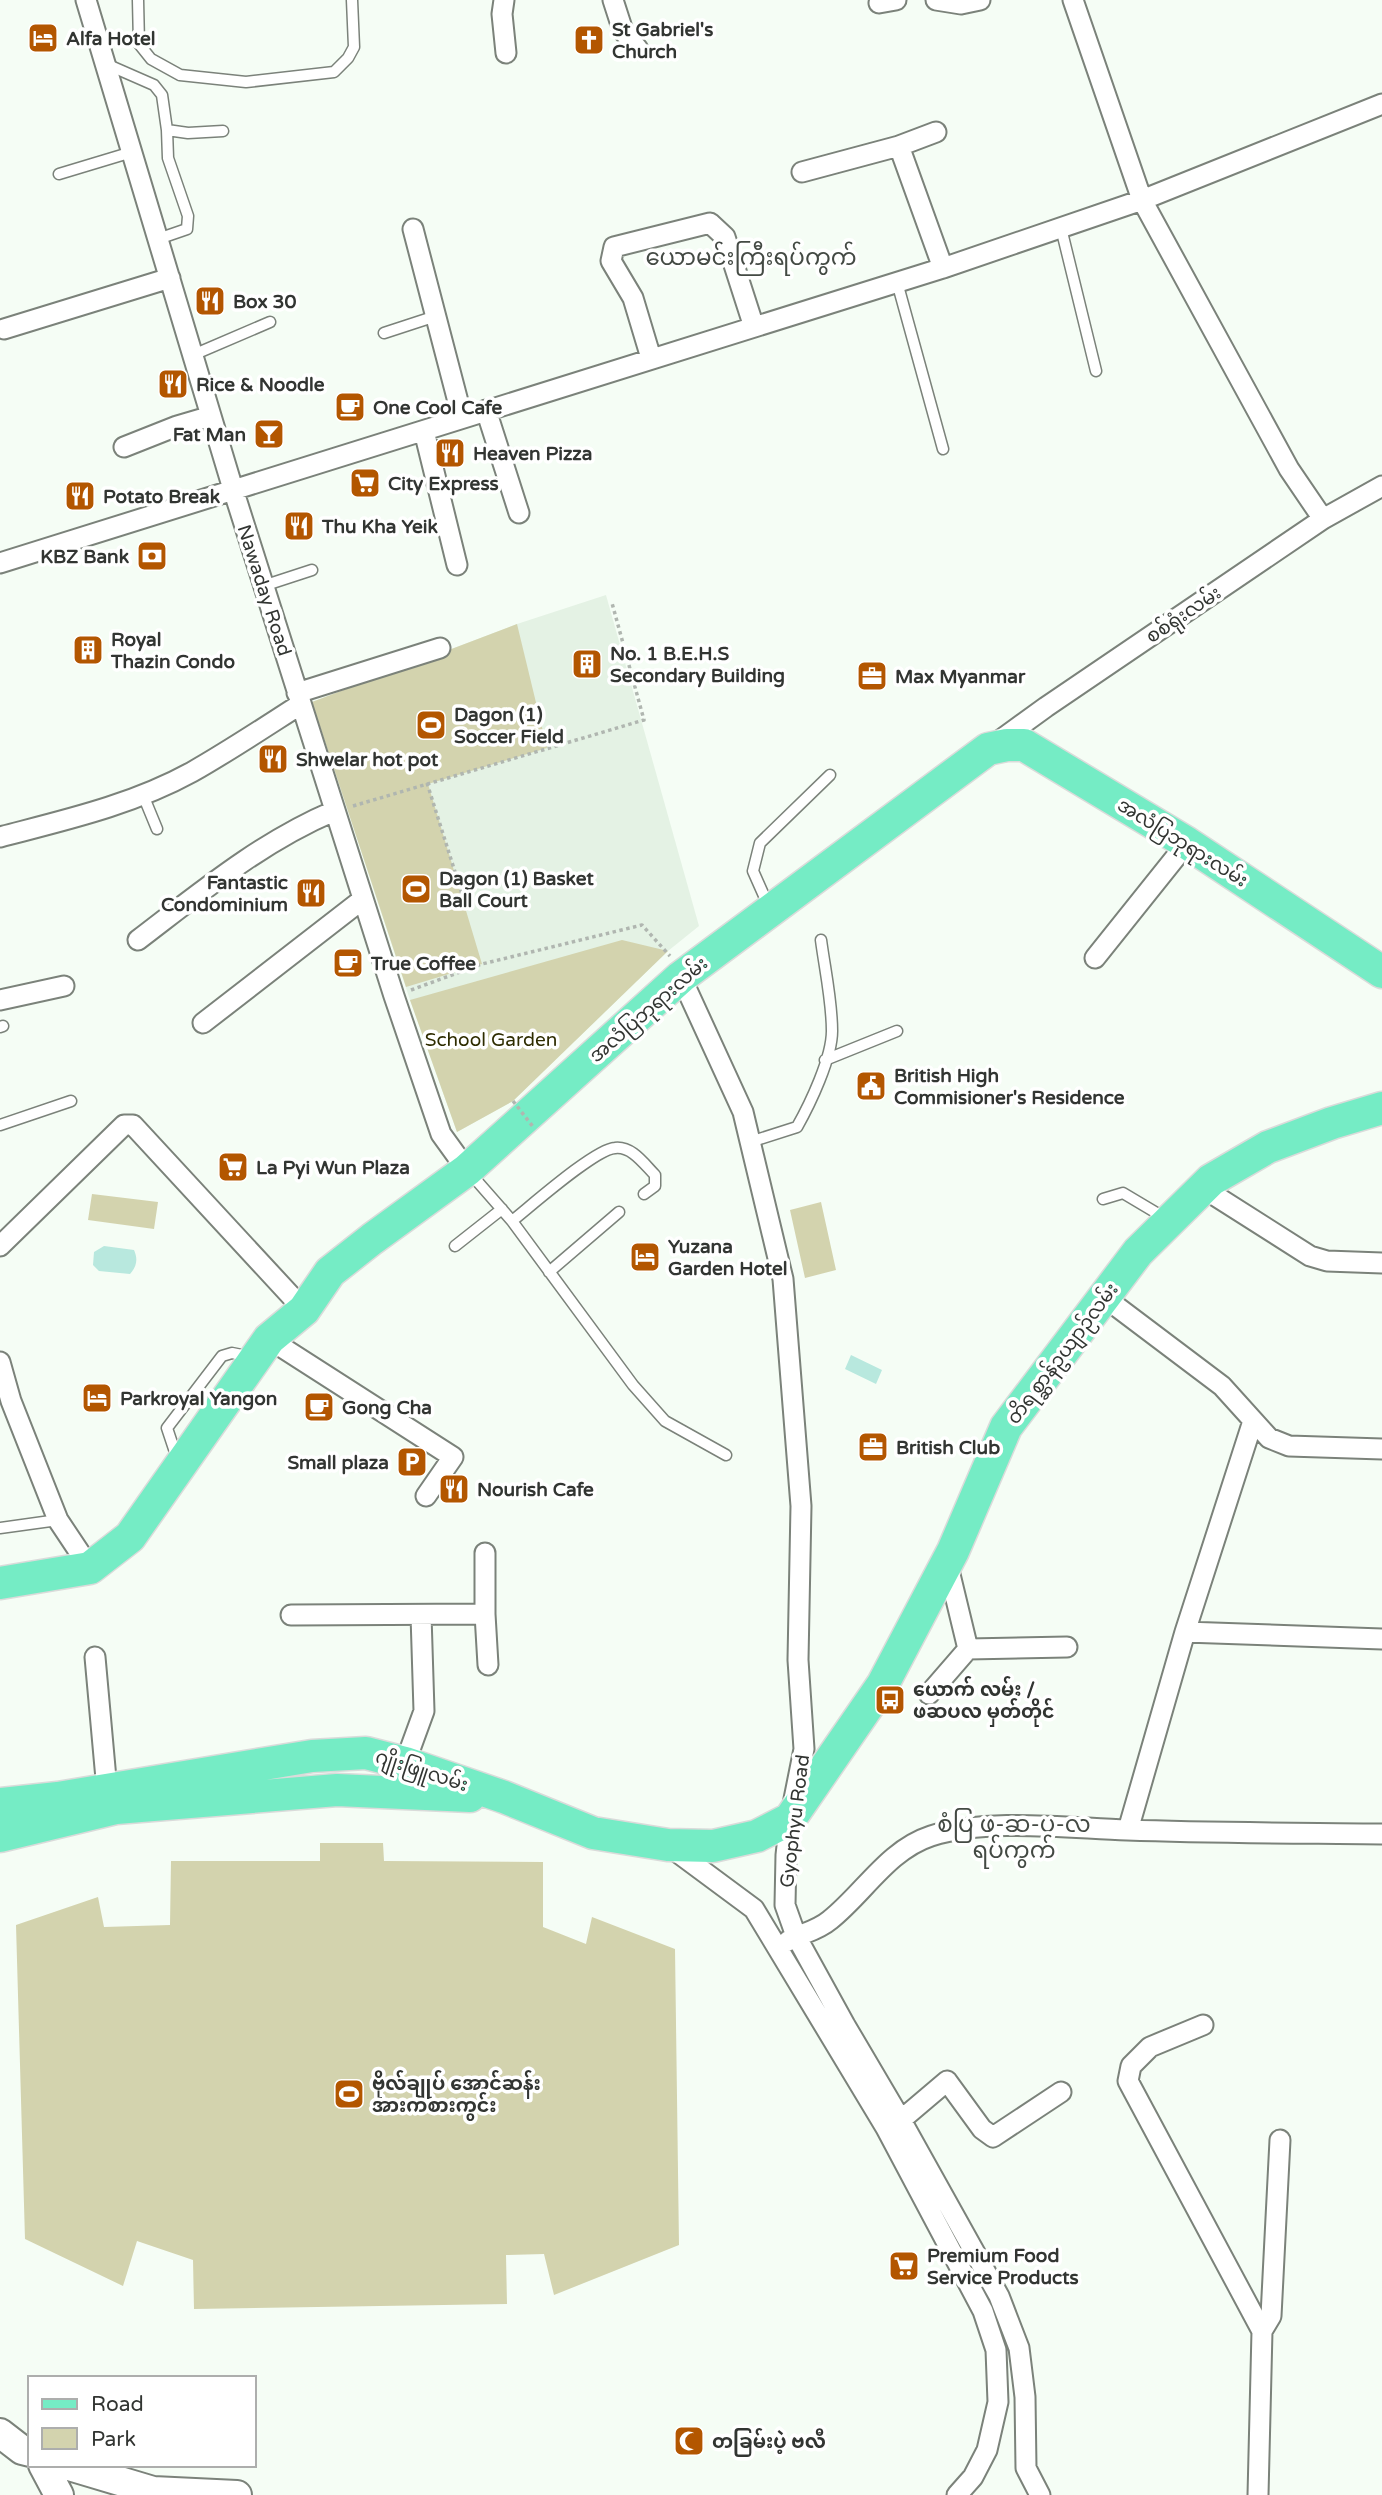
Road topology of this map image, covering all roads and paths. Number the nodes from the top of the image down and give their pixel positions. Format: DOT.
graph roads {
  1 [pos="86,0"];
  2 [pos="138,0"];
  3 [pos="352,0"];
  4 [pos="504,0"];
  5 [pos="612,0"];
  6 [pos="936,0"];
  7 [pos="980,0"];
  8 [pos="1073,0"];
  9 [pos="638,50"];
  10 [pos="506,53"];
  11 [pos="106,64"];
  12 [pos="1382,104"];
  13 [pos="167,130"];
  14 [pos="223,131"];
  15 [pos="936,132"];
  16 [pos="899,146"];
  17 [pos="132,152"];
  18 [pos="802,172"];
  19 [pos="59,174"];
  20 [pos="1142,200"];
  21 [pos="1061,228"];
  22 [pos="413,229"];
  23 [pos="158,239"];
  24 [pos="943,268"];
  25 [pos="170,278"];
  26 [pos="897,282"];
  27 [pos="436,316"];
  28 [pos="270,322"];
  29 [pos="754,327"];
  30 [pos="4,329"];
  31 [pos="384,333"];
  32 [pos="193,355"];
  33 [pos="651,358"];
  34 [pos="1096,371"];
  35 [pos="486,410"];
  36 [pos="211,416"];
  37 [pos="463,417"];
  38 [pos="424,431"];
  39 [pos="124,447"];
  40 [pos="943,449"];
  41 [pos="1382,486"];
  42 [pos="233,489"];
  43 [pos="519,513"];
  44 [pos="1323,519"];
  45 [pos="0,563"];
  46 [pos="457,565"];
  47 [pos="312,570"];
  48 [pos="263,586"];
  49 [pos="612,603"];
  50 [pos="440,648"];
  51 [pos="299,699"];
  52 [pos="988,749"];
  53 [pos="830,775"];
  54 [pos="427,783"];
  55 [pos="143,795"];
  56 [pos="334,811"];
  57 [pos="157,830"];
  58 [pos="0,837"];
  59 [pos="1187,844"];
  60 [pos="363,899"];
  61 [pos="467,910"];
  62 [pos="771,910"];
  63 [pos="138,940"];
  64 [pos="821,940"];
  65 [pos="1095,958"];
  66 [pos="1382,972"];
  67 [pos="681,977"];
  68 [pos="64,986"];
  69 [pos="394,996"];
  70 [pos="0,1000"];
  71 [pos="203,1023"];
  72 [pos="897,1031"];
  73 [pos="825,1060"];
  74 [pos="71,1101"];
  75 [pos="513,1101"];
  76 [pos="1382,1108"];
  77 [pos="0,1125"];
  78 [pos="534,1128"];
  79 [pos="750,1142"];
  80 [pos="467,1170"];
  81 [pos="1203,1188"];
  82 [pos="644,1194"];
  83 [pos="1103,1199"];
  84 [pos="502,1209"];
  85 [pos="619,1212"];
  86 [pos="512,1221"];
  87 [pos="1170,1221"];
  88 [pos="0,1246"];
  89 [pos="455,1246"];
  90 [pos="1382,1263"];
  91 [pos="549,1272"];
  92 [pos="1104,1297"];
  93 [pos="304,1310"];
  94 [pos="262,1348"];
  95 [pos="0,1362"];
  96 [pos="1253,1421"];
  97 [pos="1382,1449"];
  98 [pos="726,1455"];
  99 [pos="426,1496"];
  100 [pos="58,1520"];
  101 [pos="0,1528"];
  102 [pos="485,1553"];
  103 [pos="947,1562"];
  104 [pos="90,1568"];
  105 [pos="0,1583"];
  106 [pos="485,1614"];
  107 [pos="291,1615"];
  108 [pos="421,1615"];
  109 [pos="1185,1632"];
  110 [pos="1382,1639"];
  111 [pos="1067,1647"];
  112 [pos="968,1650"];
  113 [pos="96,1657"];
  114 [pos="488,1665"];
  115 [pos="929,1694"];
  116 [pos="405,1763"];
  117 [pos="107,1790"];
  118 [pos="504,1797"];
  119 [pos="0,1804"];
  120 [pos="790,1819"];
  121 [pos="1128,1830"];
  122 [pos="1382,1835"];
  123 [pos="0,1836"];
  124 [pos="668,1845"];
  125 [pos="796,1936"];
  126 [pos="778,1947"];
  127 [pos="1203,2025"];
  128 [pos="1061,2092"];
  129 [pos="901,2120"];
  130 [pos="1280,2140"];
  131 [pos="1262,2332"];
  132 [pos="0,2433"];
  133 [pos="28,2452"];
  134 [pos="44,2467"];
  135 [pos="74,2467"];
  136 [pos="147,2493"];
  137 [pos="59,2495"];
  138 [pos="237,2495"];
  139 [pos="957,2495"];
  140 [pos="1040,2495"];
  141 [pos="1258,2495"];
  1 -- 11 [label="street, Nawaday Road"];
  2 -- 3 [label="lane"];
  4 -- 10 [label="street"];
  5 -- 9 [label="street"];
  6 -- 7 [label="street"];
  8 -- 20 [label="street"];
  11 -- 13 [label="lane"];
  11 -- 17 [label="street, Nawaday Road"];
  12 -- 20 [label="street"];
  13 -- 14 [label="lane"];
  13 -- 23 [label="lane"];
  15 -- 16 [label="street"];
  16 -- 18 [label="street"];
  16 -- 24 [label="street"];
  17 -- 19 [label="lane"];
  17 -- 23 [label="street, Nawaday Road"];
  20 -- 21 [label="street"];
  20 -- 44 [label="street"];
  21 -- 24 [label="street"];
  21 -- 34 [label="lane"];
  22 -- 27 [label="street"];
  23 -- 25 [label="street, Nawaday Road"];
  24 -- 26 [label="street"];
  25 -- 30 [label="street"];
  25 -- 32 [label="street, Nawaday Road"];
  26 -- 29 [label="street"];
  26 -- 40 [label="lane"];
  27 -- 31 [label="lane"];
  27 -- 37 [label="street"];
  28 -- 32 [label="lane"];
  29 -- 33 [label="street"];
  29 -- 33 [label="street"];
  32 -- 36 [label="street, Nawaday Road"];
  33 -- 35 [label="street"];
  35 -- 37 [label="street"];
  35 -- 43 [label="street"];
  36 -- 39 [label="street"];
  36 -- 42 [label="street, Nawaday Road"];
  37 -- 38 [label="street"];
  38 -- 42 [label="street"];
  38 -- 46 [label="street"];
  41 -- 44 [label="street, စစ်ရုံးလမ်း"];
  42 -- 45 [label="street"];
  42 -- 48 [label="street, Nawaday Road"];
  44 -- 52 [label="street, စစ်ရုံးလမ်း"];
  47 -- 48 [label="lane"];
  48 -- 51 [label="street, Nawaday Road"];
  49 -- 54 [label="path"];
  50 -- 51 [label="street"];
  51 -- 55 [label="street"];
  51 -- 56 [label="street, Nawaday Road"];
  52 -- 59 [label="main road, အလံပြဘုရားလမ်း"];
  52 -- 62 [label="main road, အလံပြဘုရားလမ်း"];
  53 -- 62 [label="lane"];
  54 -- 56 [label="path"];
  54 -- 61 [label="path"];
  55 -- 57 [label="lane"];
  55 -- 58 [label="street"];
  56 -- 60 [label="street, Nawaday Road"];
  56 -- 63 [label="street"];
  59 -- 65 [label="street"];
  59 -- 66 [label="main road, အလံပြဘုရားလမ်း"];
  60 -- 69 [label="street, Nawaday Road"];
  60 -- 71 [label="street"];
  62 -- 67 [label="main road, အလံပြဘုရားလမ်း"];
  64 -- 73 [label="lane"];
  67 -- 69 [label="path"];
  67 -- 79 [label="street, Gyophyu Road"];
  67 -- 80 [label="main road, အလံပြဘုရားလမ်း"];
  68 -- 70 [label="street"];
  69 -- 80 [label="street, Nawaday Road"];
  72 -- 73 [label="lane"];
  73 -- 79 [label="lane"];
  74 -- 77 [label="lane"];
  75 -- 78 [label="path, bridge"];
  76 -- 81 [label="main road, တိရစ္ဆာန်ဥယျာဉ်လမ်း"];
  79 -- 120 [label="street, Gyophyu Road"];
  80 -- 84 [label="lane"];
  80 -- 93 [label="main road, အလံပြဘုရားလမ်း"];
  81 -- 87 [label="main road, တိရစ္ဆာန်ဥယျာဉ်လမ်း"];
  81 -- 90 [label="street"];
  82 -- 86 [label="lane"];
  83 -- 87 [label="lane"];
  84 -- 86 [label="lane"];
  84 -- 89 [label="lane"];
  85 -- 91 [label="lane"];
  86 -- 91 [label="lane"];
  87 -- 92 [label="main road, တိရစ္ဆာန်ဥယျာဉ်လမ်း"];
  88 -- 93 [label="street"];
  91 -- 98 [label="lane"];
  92 -- 96 [label="street"];
  92 -- 103 [label="main road, တိရစ္ဆာန်ဥယျာဉ်လမ်း"];
  93 -- 94 [label="main road, အလံပြဘုရားလမ်း"];
  94 -- 99 [label="street"];
  94 -- 104 [label="main road, အလံပြဘုရားလမ်း"];
  95 -- 100 [label="street"];
  96 -- 97 [label="street"];
  96 -- 109 [label="street"];
  100 -- 101 [label="lane"];
  100 -- 104 [label="street"];
  102 -- 106 [label="street"];
  103 -- 112 [label="street"];
  103 -- 120 [label="main road, တိရစ္ဆာန်ဥယျာဉ်လမ်း"];
  104 -- 105 [label="main road, အလံပြဘုရားလမ်း"];
  106 -- 108 [label="street"];
  106 -- 114 [label="street"];
  107 -- 108 [label="street"];
  108 -- 116 [label="street"];
  109 -- 110 [label="street"];
  109 -- 121 [label="street"];
  111 -- 112 [label="street"];
  112 -- 115 [label="street"];
  113 -- 117 [label="street"];
  116 -- 117 [label="main road, ဂျိုးဖြူလမ်း"];
  116 -- 118 [label="main road, ဂျိုးဖြူလမ်း"];
  117 -- 119 [label="main road, ဂျိုးဖြူလမ်း"];
  118 -- 123 [label="main road"];
  118 -- 124 [label="main road, ဂျိုးဖြူလမ်း"];
  120 -- 124 [label="main road, ဂျိုးဖြူလမ်း"];
  120 -- 125 [label="street, Gyophyu Road"];
  121 -- 122 [label="street"];
  121 -- 125 [label="street"];
  124 -- 126 [label="street"];
  125 -- 126 [label="street"];
  125 -- 129 [label="street, Gyophyu Road"];
  126 -- 139 [label="street"];
  127 -- 131 [label="street"];
  128 -- 129 [label="street"];
  129 -- 140 [label="street, Gyophyu Road"];
  130 -- 131 [label="street"];
  131 -- 141 [label="street"];
  132 -- 133 [label="main road"];
  134 -- 137 [label="main road"];
  135 -- 136 [label="main road"];
  136 -- 138 [label="main road"];
}
